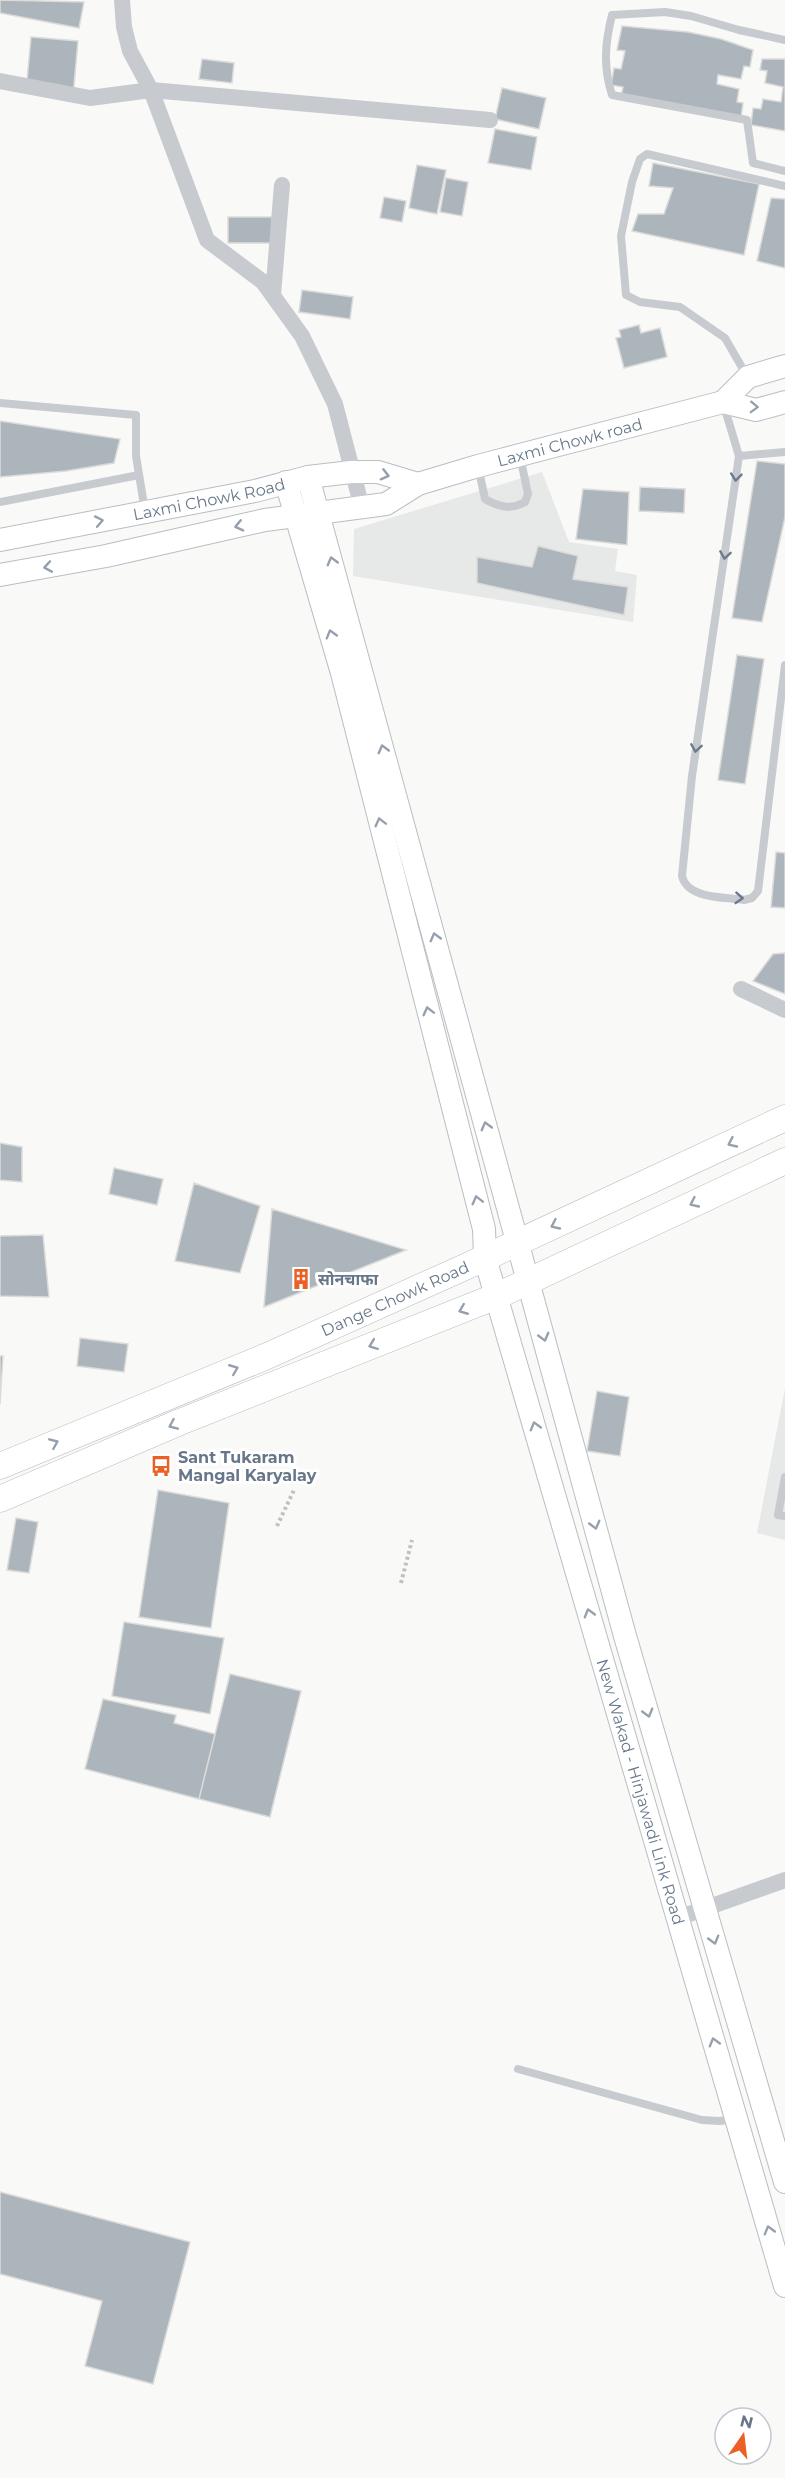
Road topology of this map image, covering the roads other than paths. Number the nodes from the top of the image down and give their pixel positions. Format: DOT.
graph roads {
  1 [pos="122,0"];
  2 [pos="785,40"];
  3 [pos="0,81"];
  4 [pos="152,90"];
  5 [pos="490,120"];
  6 [pos="785,171"];
  7 [pos="282,184"];
  8 [pos="785,186"];
  9 [pos="273,296"];
  10 [pos="785,366"];
  11 [pos="748,377"];
  12 [pos="723,402"];
  13 [pos="785,402"];
  14 [pos="0,403"];
  15 [pos="785,452"];
  16 [pos="520,456"];
  17 [pos="739,456"];
  18 [pos="478,465"];
  19 [pos="351,472"];
  20 [pos="139,475"];
  21 [pos="308,477"];
  22 [pos="286,482"];
  23 [pos="417,484"];
  24 [pos="0,502"];
  25 [pos="362,508"];
  26 [pos="145,511"];
  27 [pos="318,511"];
  28 [pos="296,514"];
  29 [pos="2,538"];
  30 [pos="0,575"];
  31 [pos="785,666"];
  32 [pos="741,989"];
  33 [pos="785,1010"];
  34 [pos="785,1118"];
  35 [pos="785,1161"];
  36 [pos="518,1243"];
  37 [pos="484,1258"];
  38 [pos="528,1280"];
  39 [pos="497,1296"];
  40 [pos="0,1466"];
  41 [pos="785,1477"];
  42 [pos="0,1499"];
  43 [pos="785,1516"];
  44 [pos="625,1636"];
  45 [pos="598,1644"];
  46 [pos="785,1880"];
  47 [pos="705,1909"];
  48 [pos="678,1918"];
  49 [pos="518,2069"];
  50 [pos="736,2119"];
  51 [pos="785,2182"];
  52 [pos="785,2286"];
  1 -- 4 [label="street"];
  2 -- 6 [label="lane"];
  3 -- 4 [label="street"];
  4 -- 5 [label="street"];
  4 -- 9 [label="street"];
  7 -- 9 [label="street"];
  8 -- 11 [label="lane"];
  9 -- 19 [label="street"];
  10 -- 11 [label="main road"];
  11 -- 12 [label="main road"];
  12 -- 13 [label="main road, Laxmi Chowk road, one-way"];
  12 -- 16 [label="main road, Laxmi Chowk road"];
  12 -- 17 [label="lane"];
  14 -- 20 [label="lane"];
  15 -- 17 [label="lane"];
  16 -- 18 [label="main road, Laxmi Chowk road"];
  16 -- 18 [label="lane"];
  17 -- 31 [label="lane, one-way"];
  18 -- 23 [label="main road, Laxmi Chowk road"];
  19 -- 21 [label="main road, Laxmi Chowk Road"];
  19 -- 23 [label="main road, Laxmi Chowk Road, one-way"];
  19 -- 25 [label="street"];
  20 -- 24 [label="lane"];
  20 -- 26 [label="lane"];
  21 -- 22 [label="main road, Laxmi Chowk Road"];
  21 -- 27 [label="main road, New Wakad - Hinjawadi Link Road"];
  22 -- 26 [label="main road, Laxmi Chowk Road"];
  22 -- 28 [label="main road, New Wakad - Hinjawadi Link Road"];
  23 -- 25 [label="main road, Laxmi Chowk road"];
  25 -- 27 [label="main road, Laxmi Chowk Road"];
  29 -- 26 [label="main road, Laxmi Chowk Road, one-way"];
  27 -- 28 [label="main road, Laxmi Chowk Road"];
  36 -- 27 [label="main road, New Wakad - Hinjawadi Link Road, one-way"];
  28 -- 30 [label="main road, Laxmi Chowk Road, one-way"];
  37 -- 28 [label="main road, New Wakad - Hinjawadi Link Road, one-way"];
  32 -- 33 [label="street"];
  34 -- 36 [label="main road, Dange Chowk Road, one-way"];
  35 -- 38 [label="main road, Dange Chowk Road, one-way"];
  36 -- 37 [label="main road, Dange Chowk Road"];
  36 -- 38 [label="main road, New Wakad - Hinjawadi Link Road"];
  37 -- 39 [label="main road, New Wakad - Hinjawadi Link Road"];
  40 -- 37 [label="main road, Dange Chowk Road, one-way"];
  38 -- 39 [label="main road, Dange Chowk Road"];
  38 -- 44 [label="main road, New Wakad - Hinjawadi Link Road, one-way"];
  39 -- 42 [label="main road, Dange Chowk Road, one-way"];
  45 -- 39 [label="main road, New Wakad - Hinjawadi Link Road, one-way"];
  41 -- 43 [label="lane"];
  44 -- 45 [label="main road"];
  44 -- 47 [label="main road, New Wakad - Hinjawadi Link Road, one-way"];
  45 -- 48 [label="main road, New Wakad - Hinjawadi Link Road"];
  46 -- 47 [label="street"];
  47 -- 48 [label="street"];
  47 -- 51 [label="main road, New Wakad - Hinjawadi Link Road, one-way"];
  50 -- 48 [label="main road, New Wakad - Hinjawadi Link Road, one-way"];
  49 -- 50 [label="lane"];
  52 -- 50 [label="main road, New Wakad - Hinjawadi Link Road, one-way"];
}
